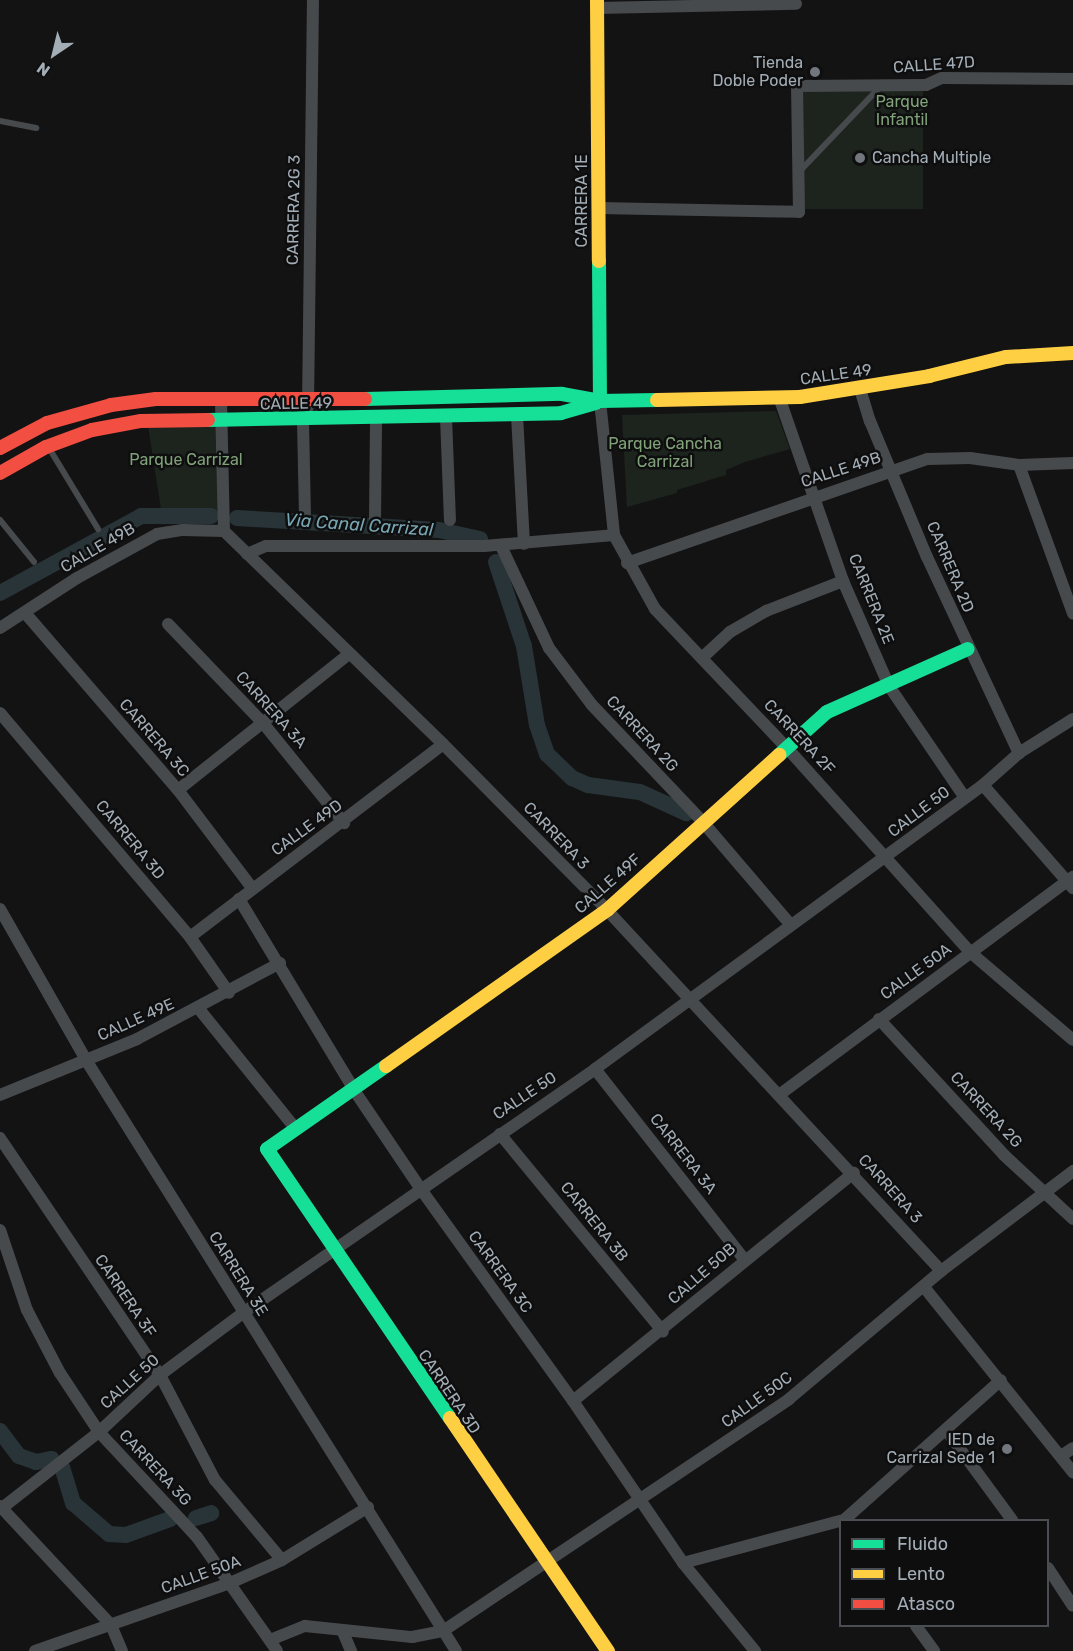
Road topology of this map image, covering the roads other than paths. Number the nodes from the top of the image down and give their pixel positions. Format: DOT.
graph roads {
  1 [pos="313,0"];
  2 [pos="597,4"];
  3 [pos="796,4"];
  4 [pos="1073,79"];
  5 [pos="881,85"];
  6 [pos="0,121"];
  7 [pos="36,128"];
  8 [pos="798,173"];
  9 [pos="599,208"];
  10 [pos="1073,353"];
  11 [pos="860,389"];
  12 [pos="779,397"];
  13 [pos="308,400"];
  14 [pos="221,401"];
  15 [pos="600,401"];
  16 [pos="517,415"];
  17 [pos="446,417"];
  18 [pos="376,419"];
  19 [pos="222,421"];
  20 [pos="306,421"];
  21 [pos="48,447"];
  22 [pos="0,448"];
  23 [pos="1073,463"];
  24 [pos="1018,465"];
  25 [pos="891,471"];
  26 [pos="0,473"];
  27 [pos="815,496"];
  28 [pos="305,513"];
  29 [pos="375,519"];
  30 [pos="0,520"];
  31 [pos="450,520"];
  32 [pos="98,530"];
  33 [pos="224,531"];
  34 [pos="614,536"];
  35 [pos="524,544"];
  36 [pos="501,546"];
  37 [pos="247,555"];
  38 [pos="34,562"];
  39 [pos="627,563"];
  40 [pos="843,581"];
  41 [pos="26,614"];
  42 [pos="1073,614"];
  43 [pos="168,624"];
  44 [pos="0,628"];
  45 [pos="968,649"];
  46 [pos="348,655"];
  47 [pos="703,657"];
  48 [pos="889,686"];
  49 [pos="0,712"];
  50 [pos="1073,719"];
  51 [pos="263,723"];
  52 [pos="443,744"];
  53 [pos="788,750"];
  54 [pos="1019,753"];
  55 [pos="983,785"];
  56 [pos="178,790"];
  57 [pos="965,798"];
  58 [pos="702,821"];
  59 [pos="344,823"];
  60 [pos="887,857"];
  61 [pos="1071,882"];
  62 [pos="252,888"];
  63 [pos="239,899"];
  64 [pos="0,909"];
  65 [pos="607,910"];
  66 [pos="790,924"];
  67 [pos="190,937"];
  68 [pos="970,952"];
  69 [pos="280,963"];
  70 [pos="229,993"];
  71 [pos="691,1000"];
  72 [pos="199,1010"];
  73 [pos="879,1019"];
  74 [pos="1073,1040"];
  75 [pos="86,1060"];
  76 [pos="595,1069"];
  77 [pos="354,1090"];
  78 [pos="0,1095"];
  79 [pos="779,1095"];
  80 [pos="295,1128"];
  81 [pos="500,1134"];
  82 [pos="0,1138"];
  83 [pos="267,1149"];
  84 [pos="1073,1171"];
  85 [pos="854,1173"];
  86 [pos="420,1188"];
  87 [pos="1045,1192"];
  88 [pos="1073,1220"];
  89 [pos="0,1230"];
  90 [pos="333,1251"];
  91 [pos="744,1259"];
  92 [pos="941,1271"];
  93 [pos="924,1287"];
  94 [pos="243,1313"];
  95 [pos="663,1332"];
  96 [pos="160,1375"];
  97 [pos="1001,1380"];
  98 [pos="573,1401"];
  99 [pos="946,1430"];
  100 [pos="99,1432"];
  101 [pos="1073,1448"];
  102 [pos="1061,1456"];
  103 [pos="1073,1472"];
  104 [pos="642,1502"];
  105 [pos="1,1507"];
  106 [pos="368,1507"];
  107 [pos="845,1519"];
  108 [pos="1011,1519"];
  109 [pos="839,1522"];
  110 [pos="282,1560"];
  111 [pos="546,1562"];
  112 [pos="683,1563"];
  113 [pos="1049,1571"];
  114 [pos="230,1583"];
  115 [pos="1070,1592"];
  116 [pos="1073,1606"];
  117 [pos="111,1625"];
  118 [pos="917,1627"];
  119 [pos="443,1631"];
  120 [pos="343,1632"];
  121 [pos="270,1640"];
  122 [pos="34,1651"];
  123 [pos="122,1651"];
  124 [pos="277,1651"];
  125 [pos="351,1651"];
  126 [pos="456,1651"];
  127 [pos="608,1651"];
  128 [pos="755,1651"];
  129 [pos="934,1651"];
  1 -- 13 [label="street, CARRERA 2G 3"];
  2 -- 3 [label="street"];
  2 -- 9 [label="street, CARRERA 1E"];
  4 -- 5 [label="street, CALLE 47D"];
  5 -- 8 [label="lane"];
  5 -- 8 [label="street, CALLE 47D"];
  6 -- 7 [label="lane"];
  8 -- 9 [label="street"];
  9 -- 15 [label="street, CARRERA 1E"];
  10 -- 11 [label="street, CALLE 49"];
  11 -- 12 [label="street, CALLE 49"];
  11 -- 25 [label="street, CARRERA 2D"];
  12 -- 15 [label="street, CALLE 49"];
  12 -- 27 [label="street, CARRERA 2E"];
  13 -- 14 [label="street, CALLE 49"];
  13 -- 15 [label="street, CALLE 49"];
  13 -- 20 [label="street, CARRERA 2G 3"];
  14 -- 19 [label="street"];
  14 -- 22 [label="street, CALLE 49"];
  15 -- 16 [label="street, CALLE 49"];
  15 -- 34 [label="street, CARRERA 2F"];
  16 -- 17 [label="street, CALLE 49"];
  16 -- 35 [label="street"];
  17 -- 18 [label="street, CALLE 49"];
  17 -- 31 [label="street"];
  18 -- 20 [label="street, CALLE 49"];
  18 -- 29 [label="street"];
  19 -- 20 [label="street, CALLE 49"];
  19 -- 21 [label="street, CALLE 49"];
  19 -- 33 [label="street"];
  20 -- 28 [label="street, CARRERA 2G 3"];
  21 -- 26 [label="street, CALLE 49"];
  21 -- 32 [label="lane"];
  23 -- 24 [label="street, CALLE 49B"];
  24 -- 25 [label="street, CALLE 49B"];
  24 -- 42 [label="street"];
  25 -- 27 [label="street, CALLE 49B"];
  25 -- 45 [label="street, CARRERA 2D"];
  27 -- 39 [label="street, CALLE 49B"];
  27 -- 40 [label="street, CARRERA 2E"];
  30 -- 38 [label="lane"];
  33 -- 37 [label="street, CARRERA 3"];
  33 -- 41 [label="street, CALLE 49B"];
  34 -- 35 [label="street"];
  34 -- 39 [label="street, CARRERA 2F"];
  35 -- 36 [label="street"];
  36 -- 37 [label="street"];
  36 -- 58 [label="street, CARRERA 2G"];
  37 -- 46 [label="street, CARRERA 3"];
  39 -- 47 [label="street, CARRERA 2F"];
  40 -- 47 [label="street"];
  40 -- 48 [label="street, CARRERA 2E"];
  41 -- 44 [label="street, CALLE 49B"];
  41 -- 56 [label="street, CARRERA 3C"];
  43 -- 51 [label="street, CARRERA 3A"];
  45 -- 48 [label="street, CALLE 49F"];
  45 -- 54 [label="street, CARRERA 2D"];
  46 -- 51 [label="street"];
  46 -- 52 [label="street, CARRERA 3"];
  47 -- 53 [label="street, CARRERA 2F"];
  48 -- 53 [label="street, CALLE 49F"];
  48 -- 57 [label="street, CARRERA 2E"];
  49 -- 67 [label="street, CARRERA 3D"];
  50 -- 54 [label="street, CALLE 50"];
  51 -- 56 [label="street"];
  51 -- 59 [label="street, CARRERA 3A"];
  52 -- 59 [label="street, CALLE 49D"];
  52 -- 65 [label="street, CARRERA 3"];
  53 -- 58 [label="street, CALLE 49F"];
  53 -- 60 [label="street, CARRERA 2F"];
  54 -- 55 [label="street, CALLE 50"];
  55 -- 57 [label="street, CALLE 50"];
  55 -- 61 [label="street"];
  56 -- 62 [label="street, CARRERA 3C"];
  57 -- 60 [label="street, CALLE 50"];
  58 -- 65 [label="street, CALLE 49F"];
  58 -- 66 [label="street, CARRERA 2G"];
  59 -- 62 [label="street, CALLE 49D"];
  60 -- 66 [label="street, CALLE 50"];
  60 -- 68 [label="street, CARRERA 2F"];
  61 -- 68 [label="street, CALLE 50A"];
  62 -- 63 [label="street, CALLE 49D"];
  63 -- 67 [label="street, CALLE 49D"];
  63 -- 69 [label="street, CARRERA 3C"];
  64 -- 75 [label="street, CARRERA 3E"];
  65 -- 71 [label="street, CARRERA 3"];
  65 -- 77 [label="street, CALLE 49F"];
  66 -- 71 [label="street, CALLE 50"];
  67 -- 70 [label="street, CARRERA 3D"];
  68 -- 73 [label="street, CALLE 50A"];
  68 -- 74 [label="street, CARRERA 2F"];
  69 -- 70 [label="street, CALLE 49E"];
  69 -- 77 [label="street, CARRERA 3C"];
  70 -- 72 [label="street, CALLE 49E"];
  71 -- 76 [label="street, CALLE 50"];
  71 -- 79 [label="street, CARRERA 3"];
  72 -- 75 [label="street, CALLE 49E"];
  72 -- 80 [label="street"];
  73 -- 79 [label="street, CALLE 50A"];
  73 -- 87 [label="street, CARRERA 2G"];
  75 -- 78 [label="street, CALLE 49E"];
  75 -- 94 [label="street, CARRERA 3E"];
  76 -- 81 [label="street, CALLE 50"];
  76 -- 91 [label="street, CARRERA 3A"];
  77 -- 80 [label="street, CALLE 49F"];
  77 -- 86 [label="street, CARRERA 3C"];
  79 -- 85 [label="street, CARRERA 3"];
  80 -- 83 [label="street, CALLE 49F"];
  81 -- 86 [label="street, CALLE 50"];
  81 -- 95 [label="street, CARRERA 3B"];
  82 -- 96 [label="street, CARRERA 3F"];
  83 -- 90 [label="street, CARRERA 3D"];
  84 -- 87 [label="street, CALLE 50C"];
  85 -- 91 [label="street, CALLE 50B"];
  85 -- 92 [label="street, CARRERA 3"];
  86 -- 90 [label="street, CALLE 50"];
  86 -- 98 [label="street, CARRERA 3C"];
  87 -- 88 [label="street, CARRERA 2G"];
  87 -- 92 [label="street, CALLE 50C"];
  89 -- 100 [label="street, CARRERA 3G"];
  90 -- 94 [label="street, CALLE 50"];
  90 -- 111 [label="street, CARRERA 3D"];
  91 -- 95 [label="street, CALLE 50B"];
  92 -- 93 [label="street, CALLE 50C"];
  93 -- 97 [label="street"];
  93 -- 104 [label="street, CALLE 50C"];
  94 -- 96 [label="street, CALLE 50"];
  94 -- 106 [label="street, CARRERA 3E"];
  95 -- 98 [label="street, CALLE 50B"];
  96 -- 100 [label="street, CALLE 50"];
  96 -- 110 [label="street, CARRERA 3F"];
  97 -- 99 [label="street"];
  97 -- 102 [label="street"];
  98 -- 104 [label="street, CARRERA 3C"];
  99 -- 107 [label="street"];
  99 -- 108 [label="street"];
  100 -- 105 [label="street, CALLE 50"];
  100 -- 114 [label="street, CARRERA 3G"];
  101 -- 102 [label="street"];
  102 -- 103 [label="street"];
  104 -- 111 [label="street, CALLE 50C"];
  104 -- 112 [label="street, CARRERA 3C"];
  105 -- 117 [label="street"];
  106 -- 110 [label="street, CALLE 50A"];
  106 -- 119 [label="street, CARRERA 3E"];
  109 -- 112 [label="street"];
  110 -- 114 [label="street, CALLE 50A"];
  111 -- 119 [label="street, CALLE 50C"];
  111 -- 127 [label="street, CARRERA 3D"];
  112 -- 128 [label="street, CARRERA 3C"];
  113 -- 115 [label="street"];
  114 -- 117 [label="street, CALLE 50A"];
  114 -- 121 [label="street, CARRERA 3G"];
  115 -- 116 [label="street"];
  117 -- 122 [label="street, CALLE 50A"];
  117 -- 123 [label="street"];
  118 -- 129 [label="street"];
  119 -- 120 [label="street"];
  119 -- 126 [label="street, CARRERA 3E"];
  120 -- 121 [label="street"];
  120 -- 125 [label="street"];
  121 -- 124 [label="street, CARRERA 3G"];
}
